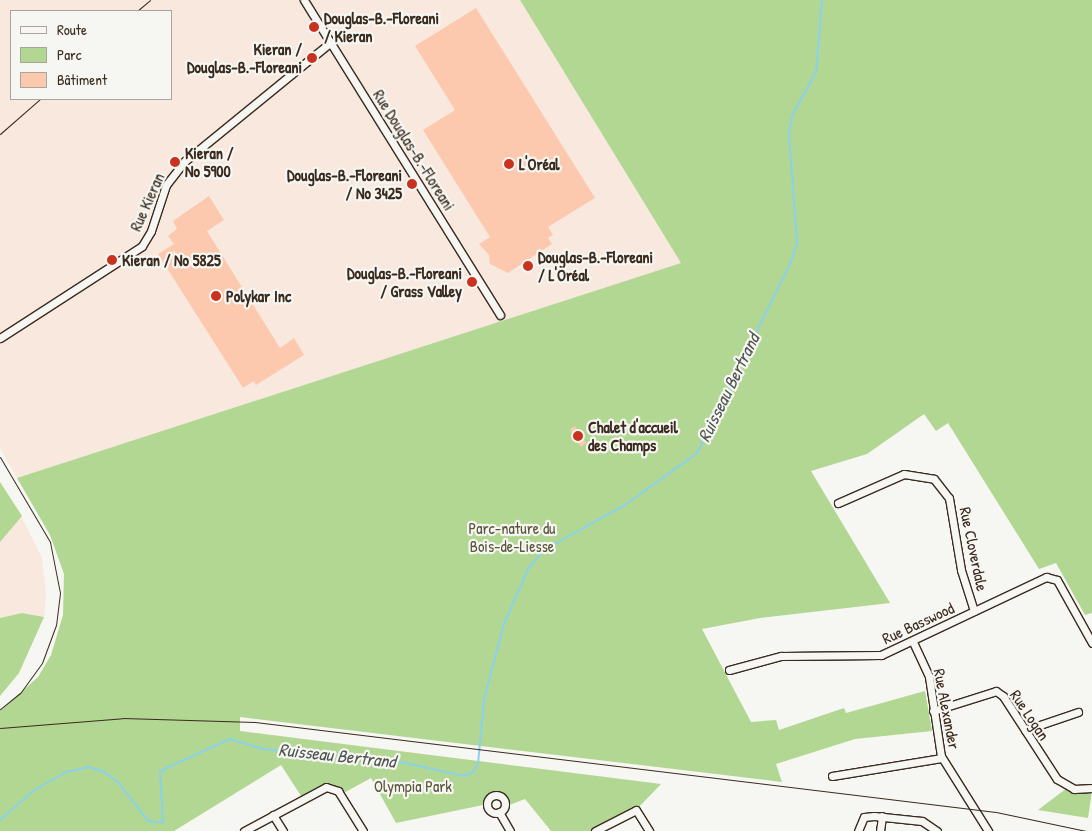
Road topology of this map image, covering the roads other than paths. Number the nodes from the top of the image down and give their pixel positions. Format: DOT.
graph roads {
  1 [pos="304,0"];
  2 [pos="331,42"];
  3 [pos="500,316"];
  4 [pos="0,338"];
  5 [pos="838,503"];
  6 [pos="974,611"];
  7 [pos="913,642"];
  8 [pos="1092,643"];
  9 [pos="729,670"];
  10 [pos="933,711"];
  11 [pos="1078,712"];
  12 [pos="1025,730"];
  13 [pos="942,758"];
  14 [pos="832,776"];
  15 [pos="1092,788"];
  16 [pos="499,812"];
  17 [pos="273,815"];
  18 [pos="882,816"];
  19 [pos="244,831"];
  20 [pos="283,831"];
  21 [pos="363,831"];
  22 [pos="510,831"];
  23 [pos="595,831"];
  24 [pos="649,831"];
  25 [pos="858,831"];
  26 [pos="880,831"];
  27 [pos="937,831"];
  28 [pos="988,831"];
  1 -- 2 [label="street, Rue Douglas-B.-Floreani"];
  2 -- 3 [label="street, Rue Douglas-B.-Floreani"];
  2 -- 4 [label="street, Rue Kieran"];
  5 -- 6 [label="street, Rue Cloverdale"];
  6 -- 7 [label="street, Rue Basswood"];
  6 -- 8 [label="street, Rue Basswood"];
  7 -- 9 [label="street, Rue Basswood"];
  7 -- 10 [label="street, Rue Alexander"];
  10 -- 12 [label="street, Rue Logan"];
  10 -- 13 [label="street, Rue Alexander"];
  11 -- 12 [label="street"];
  12 -- 15 [label="street, Rue Logan"];
  13 -- 14 [label="street"];
  13 -- 28 [label="street, Rue Alexander"];
  16 -- 22 [label="street"];
  17 -- 19 [label="street"];
  17 -- 20 [label="street"];
  17 -- 21 [label="street"];
  18 -- 25 [label="street"];
  18 -- 26 [label="street"];
  18 -- 27 [label="street"];
  23 -- 24 [label="street"];
}
